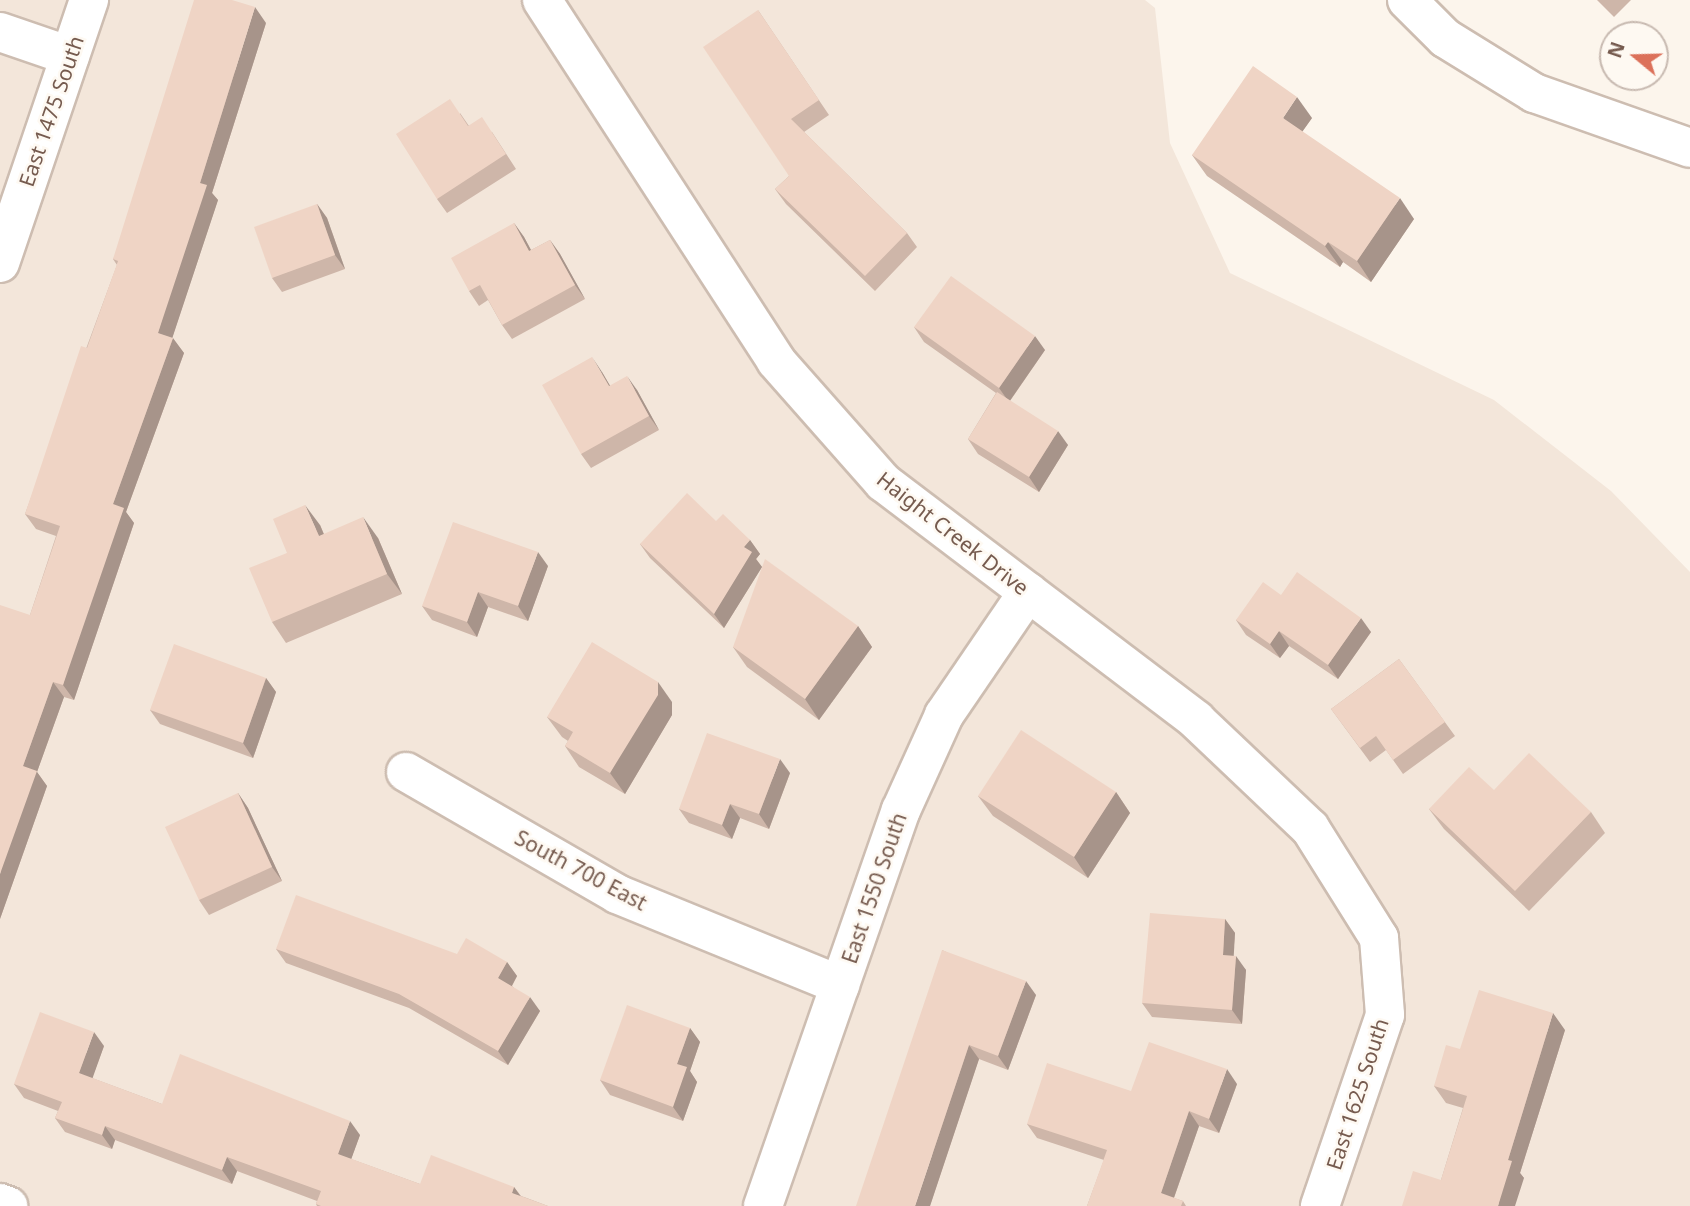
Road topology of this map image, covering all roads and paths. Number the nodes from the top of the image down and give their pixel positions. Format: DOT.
graph roads {
  1 [pos="89,0"];
  2 [pos="542,0"];
  3 [pos="1407,0"];
  4 [pos="0,32"];
  5 [pos="70,56"];
  6 [pos="1690,148"];
  7 [pos="0,263"];
  8 [pos="1028,592"];
  9 [pos="406,772"];
  10 [pos="1379,938"];
  11 [pos="840,985"];
  12 [pos="0,1203"];
  13 [pos="8,1206"];
  14 [pos="763,1206"];
  15 [pos="1320,1206"];
  1 -- 5 [label="street, East 1475 South"];
  2 -- 8 [label="street, Haight Creek Drive"];
  3 -- 6 [label="street"];
  4 -- 5 [label="street"];
  5 -- 7 [label="street, East 1475 South"];
  8 -- 10 [label="street, Haight Creek Drive"];
  8 -- 11 [label="street, East 1550 South"];
  9 -- 11 [label="street, South 700 East"];
  10 -- 15 [label="street, East 1625 South"];
  11 -- 14 [label="street, East 1550 South"];
  12 -- 13 [label="street"];
}
